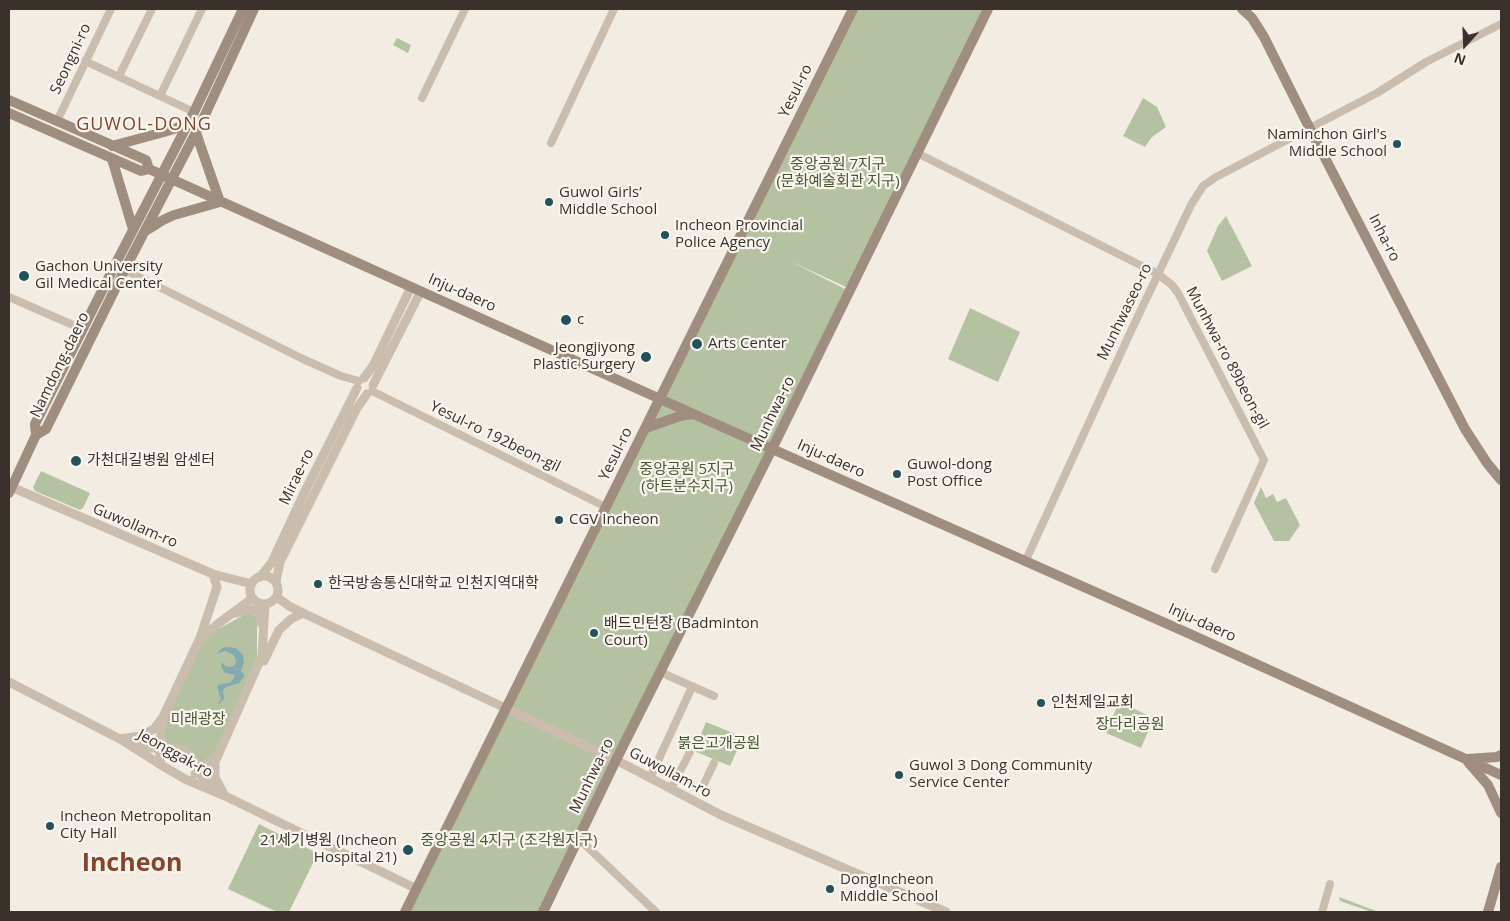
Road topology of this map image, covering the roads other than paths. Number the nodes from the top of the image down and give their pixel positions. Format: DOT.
graph roads {
  1 [pos="111,9"];
  2 [pos="152,9"];
  3 [pos="202,9"];
  4 [pos="242,9"];
  5 [pos="254,9"];
  6 [pos="465,9"];
  7 [pos="614,9"];
  8 [pos="853,9"];
  9 [pos="988,9"];
  10 [pos="1242,9"];
  11 [pos="1501,24"];
  12 [pos="85,60"];
  13 [pos="119,76"];
  14 [pos="160,96"];
  15 [pos="422,98"];
  16 [pos="9,100"];
  17 [pos="194,112"];
  18 [pos="9,113"];
  19 [pos="57,121"];
  20 [pos="189,124"];
  21 [pos="1309,127"];
  22 [pos="196,133"];
  23 [pos="551,143"];
  24 [pos="112,146"];
  25 [pos="917,153"];
  26 [pos="112,159"];
  27 [pos="149,169"];
  28 [pos="168,177"];
  29 [pos="220,202"];
  30 [pos="138,232"];
  31 [pos="115,265"];
  32 [pos="125,270"];
  33 [pos="1158,274"];
  34 [pos="416,289"];
  35 [pos="9,297"];
  36 [pos="82,329"];
  37 [pos="360,382"];
  38 [pos="371,390"];
  39 [pos="660,399"];
  40 [pos="693,414"];
  41 [pos="646,428"];
  42 [pos="36,435"];
  43 [pos="772,449"];
  44 [pos="1501,480"];
  45 [pos="10,489"];
  46 [pos="606,507"];
  47 [pos="1024,562"];
  48 [pos="1215,569"];
  49 [pos="213,574"];
  50 [pos="260,577"];
  51 [pos="276,582"];
  52 [pos="252,584"];
  53 [pos="277,597"];
  54 [pos="253,598"];
  55 [pos="266,605"];
  56 [pos="303,613"];
  57 [pos="231,614"];
  58 [pos="264,633"];
  59 [pos="199,640"];
  60 [pos="257,669"];
  61 [pos="660,672"];
  62 [pos="9,682"];
  63 [pos="692,687"];
  64 [pos="714,696"];
  65 [pos="507,708"];
  66 [pos="163,717"];
  67 [pos="120,739"];
  68 [pos="159,748"];
  69 [pos="690,752"];
  70 [pos="218,754"];
  71 [pos="1501,755"];
  72 [pos="1466,759"];
  73 [pos="616,760"];
  74 [pos="714,763"];
  75 [pos="161,765"];
  76 [pos="198,771"];
  77 [pos="1501,775"];
  78 [pos="650,778"];
  79 [pos="185,779"];
  80 [pos="704,784"];
  81 [pos="671,789"];
  82 [pos="225,796"];
  83 [pos="1501,813"];
  84 [pos="578,838"];
  85 [pos="1501,867"];
  86 [pos="1330,884"];
  87 [pos="417,889"];
  88 [pos="406,912"];
  89 [pos="543,912"];
  90 [pos="656,912"];
  91 [pos="946,912"];
  92 [pos="1322,912"];
  93 [pos="1488,912"];
  1 -- 12 [label="street, Seongni-ro"];
  2 -- 13 [label="street"];
  3 -- 14 [label="street"];
  4 -- 17 [label="main road, Namdong-daero"];
  5 -- 22 [label="main road, Namdong-daero"];
  6 -- 15 [label="street"];
  7 -- 23 [label="street"];
  8 -- 39 [label="main road, Yesul-ro"];
  9 -- 25 [label="main road, Munhwa-ro"];
  10 -- 21 [label="main road, Inha-ro"];
  11 -- 21 [label="street, Munhwaseo-ro"];
  12 -- 13 [label="street"];
  12 -- 19 [label="street, Seongni-ro"];
  13 -- 14 [label="street"];
  14 -- 17 [label="street"];
  16 -- 19 [label="main road, Inju-daero"];
  17 -- 20 [label="main road, Namdong-daero"];
  18 -- 26 [label="main road, Inju-daero"];
  19 -- 24 [label="main road, Inju-daero"];
  20 -- 24 [label="main road"];
  20 -- 28 [label="main road, Namdong-daero"];
  21 -- 33 [label="street, Munhwaseo-ro"];
  21 -- 44 [label="main road, Inha-ro"];
  22 -- 28 [label="main road, Namdong-daero"];
  22 -- 29 [label="main road"];
  24 -- 27 [label="main road, Inju-daero"];
  25 -- 33 [label="street, Munhwa-ro 89beon-gil"];
  25 -- 43 [label="main road, Munhwa-ro"];
  26 -- 27 [label="main road, Inju-daero"];
  26 -- 30 [label="main road"];
  27 -- 28 [label="main road, Inju-daero"];
  28 -- 29 [label="main road, Inju-daero"];
  28 -- 30 [label="main road, Namdong-daero"];
  29 -- 30 [label="main road"];
  29 -- 34 [label="main road, Inju-daero"];
  30 -- 31 [label="main road, Namdong-daero"];
  30 -- 32 [label="main road, Namdong-daero"];
  31 -- 32 [label="street"];
  31 -- 36 [label="main road, Namdong-daero"];
  32 -- 37 [label="street"];
  32 -- 42 [label="main road, Namdong-daero"];
  33 -- 47 [label="street, Munhwaseo-ro"];
  33 -- 48 [label="street, Munhwa-ro 89beon-gil"];
  34 -- 37 [label="street, Mirae-ro"];
  34 -- 38 [label="street, Mirae-ro"];
  34 -- 39 [label="main road, Inju-daero"];
  35 -- 36 [label="street"];
  36 -- 42 [label="main road, Namdong-daero"];
  37 -- 38 [label="street"];
  37 -- 38 [label="street"];
  37 -- 50 [label="street, Mirae-ro"];
  38 -- 46 [label="street, Yesul-ro 192beon-gil"];
  38 -- 51 [label="street, Mirae-ro"];
  39 -- 40 [label="main road, Inju-daero"];
  39 -- 41 [label="main road, Yesul-ro"];
  40 -- 41 [label="main road"];
  40 -- 43 [label="main road, Inju-daero"];
  41 -- 46 [label="main road, Yesul-ro"];
  42 -- 45 [label="main road, Namdong-daero"];
  43 -- 47 [label="main road, Inju-daero"];
  43 -- 61 [label="main road, Munhwa-ro"];
  45 -- 49 [label="street, Guwollam-ro"];
  46 -- 65 [label="main road, Yesul-ro"];
  47 -- 72 [label="main road, Inju-daero"];
  49 -- 52 [label="street, Guwollam-ro"];
  49 -- 59 [label="street"];
  50 -- 51 [label="street"];
  50 -- 52 [label="street"];
  51 -- 53 [label="street"];
  52 -- 54 [label="street"];
  53 -- 55 [label="street"];
  53 -- 56 [label="street, Guwollam-ro"];
  54 -- 55 [label="street"];
  54 -- 57 [label="street"];
  55 -- 58 [label="street"];
  56 -- 60 [label="street"];
  56 -- 65 [label="street, Guwollam-ro"];
  57 -- 58 [label="street"];
  57 -- 59 [label="street"];
  58 -- 60 [label="street"];
  59 -- 66 [label="street"];
  60 -- 70 [label="street"];
  61 -- 63 [label="street"];
  61 -- 73 [label="main road, Munhwa-ro"];
  62 -- 67 [label="street"];
  63 -- 64 [label="street"];
  63 -- 78 [label="street"];
  65 -- 73 [label="street, Guwollam-ro"];
  65 -- 87 [label="main road, Yesul-ro"];
  66 -- 67 [label="street"];
  66 -- 68 [label="street"];
  67 -- 68 [label="street, Jeonggak-ro"];
  67 -- 75 [label="street, Jeonggak-ro"];
  68 -- 75 [label="street"];
  68 -- 76 [label="street, Jeonggak-ro"];
  69 -- 81 [label="street"];
  70 -- 76 [label="street"];
  70 -- 82 [label="street"];
  71 -- 72 [label="main road"];
  72 -- 77 [label="main road, Inju-daero"];
  72 -- 83 [label="main road"];
  73 -- 78 [label="street, Guwollam-ro"];
  73 -- 84 [label="main road, Munhwa-ro"];
  74 -- 80 [label="street"];
  75 -- 79 [label="street, Jeonggak-ro"];
  76 -- 79 [label="street"];
  76 -- 82 [label="street, Jeonggak-ro"];
  78 -- 81 [label="street, Guwollam-ro"];
  79 -- 82 [label="street, Jeonggak-ro"];
  81 -- 91 [label="street, Guwollam-ro"];
  82 -- 87 [label="street, Jeonggak-ro"];
  84 -- 89 [label="main road, Munhwa-ro"];
  84 -- 90 [label="street"];
  85 -- 93 [label="main road"];
  86 -- 92 [label="street"];
  87 -- 88 [label="main road, Yesul-ro"];
}
